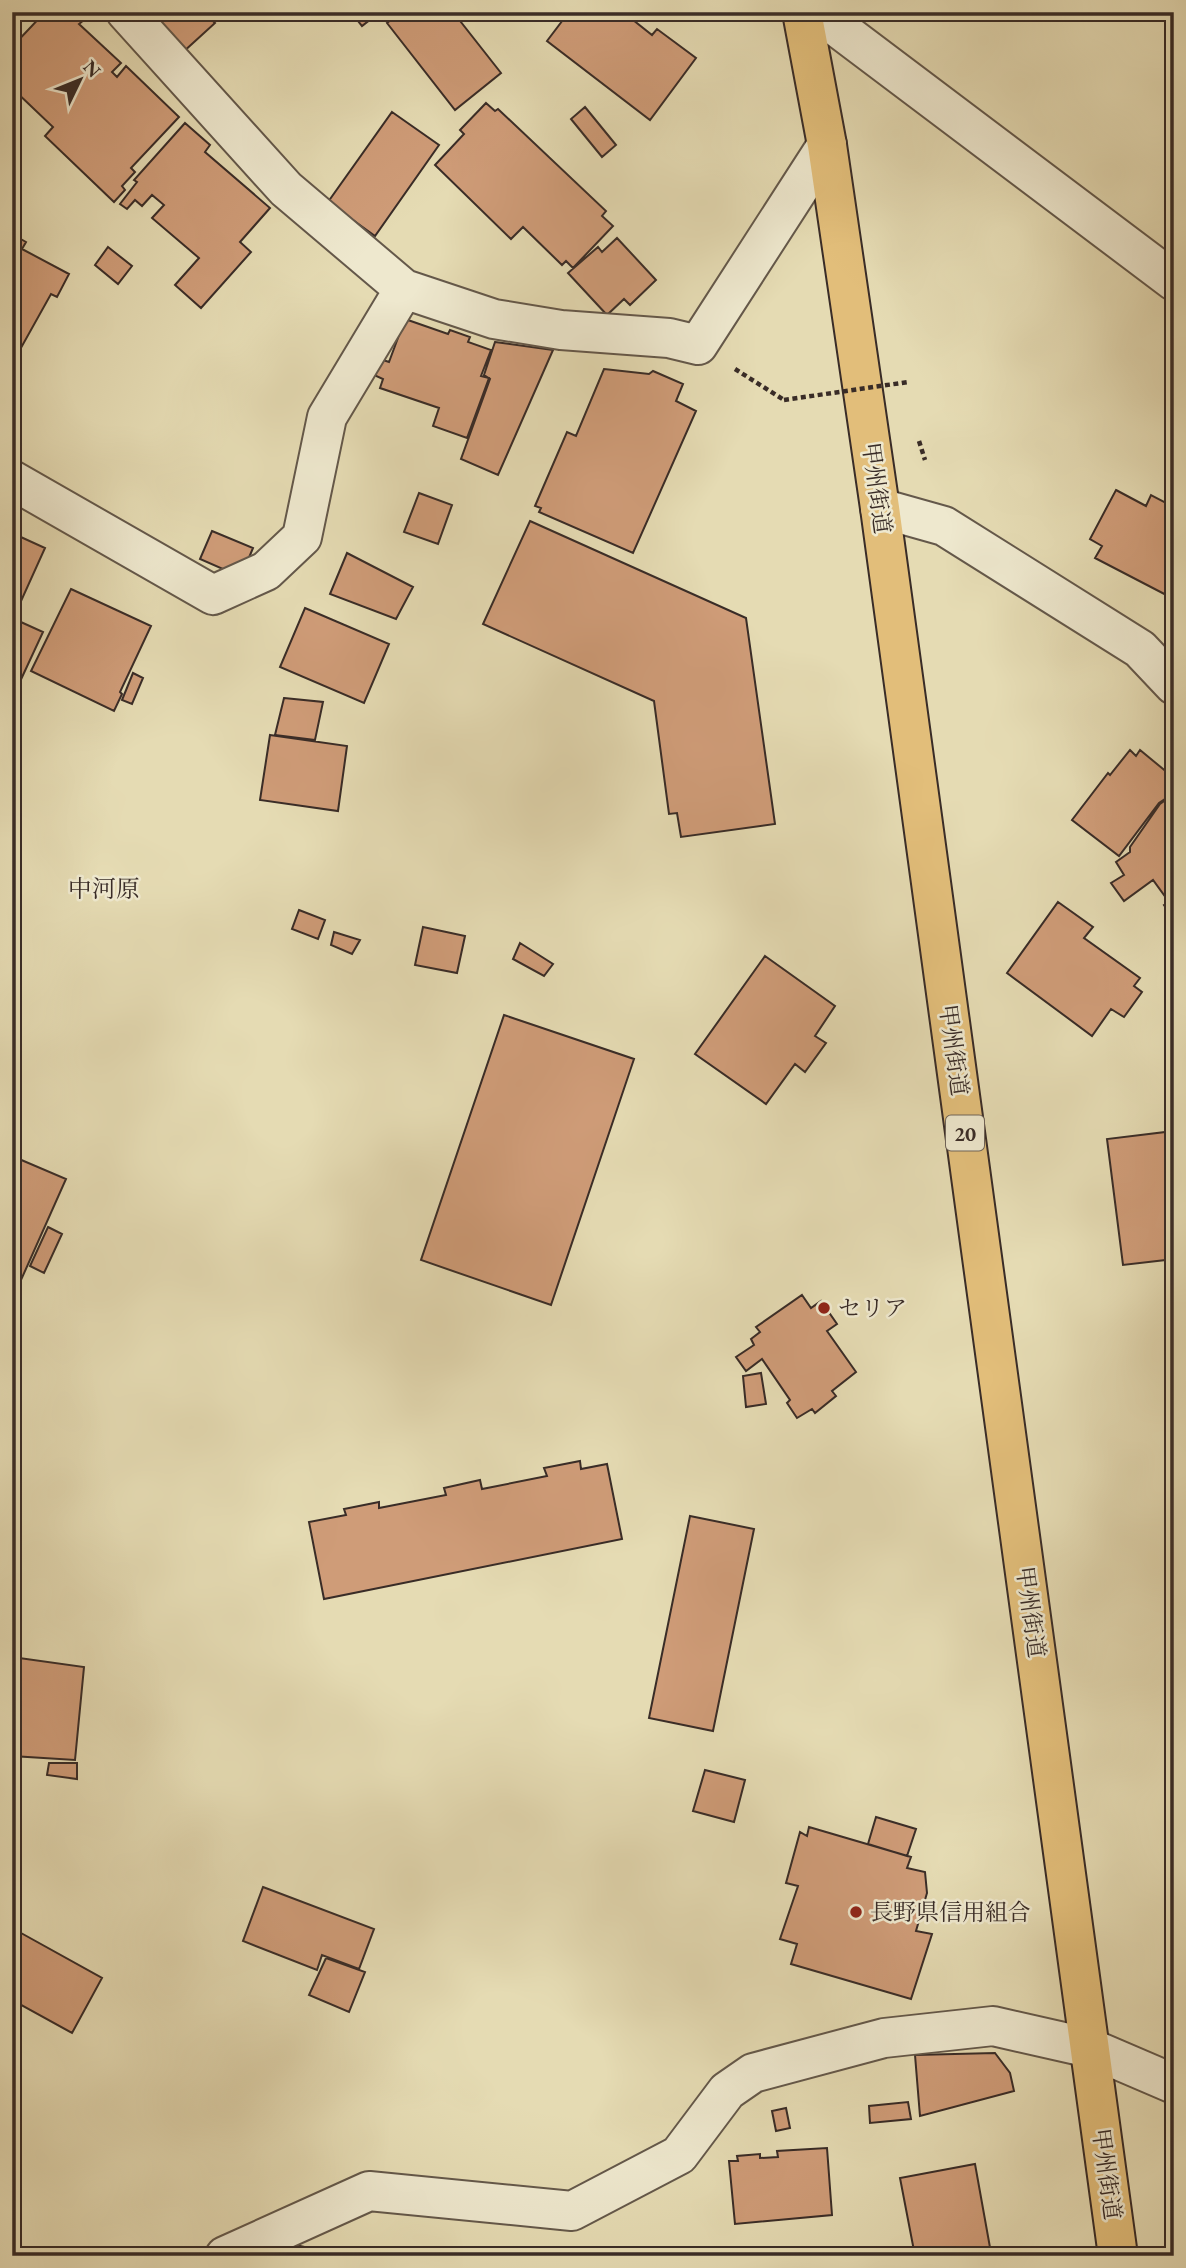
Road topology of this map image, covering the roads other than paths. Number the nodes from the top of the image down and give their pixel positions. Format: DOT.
graph roads {
  1 [pos="126,12"];
  2 [pos="802,12"];
  3 [pos="817,12"];
  4 [pos="827,145"];
  5 [pos="1174,281"];
  6 [pos="404,289"];
  7 [pos="12,480"];
  8 [pos="880,508"];
  9 [pos="1174,685"];
  10 [pos="1090,2048"];
  11 [pos="1174,2084"];
  12 [pos="225,2256"];
  13 [pos="1118,2256"];
  1 -- 6 [label="street"];
  2 -- 4 [label="highway, 甲州街道 / 20"];
  3 -- 5 [label="street"];
  4 -- 6 [label="street"];
  4 -- 8 [label="highway, 甲州街道 / 20"];
  6 -- 7 [label="street"];
  8 -- 9 [label="street"];
  8 -- 10 [label="highway, 甲州街道 / 20"];
  10 -- 11 [label="street"];
  10 -- 12 [label="street"];
  10 -- 13 [label="highway, 甲州街道 / 20"];
}
